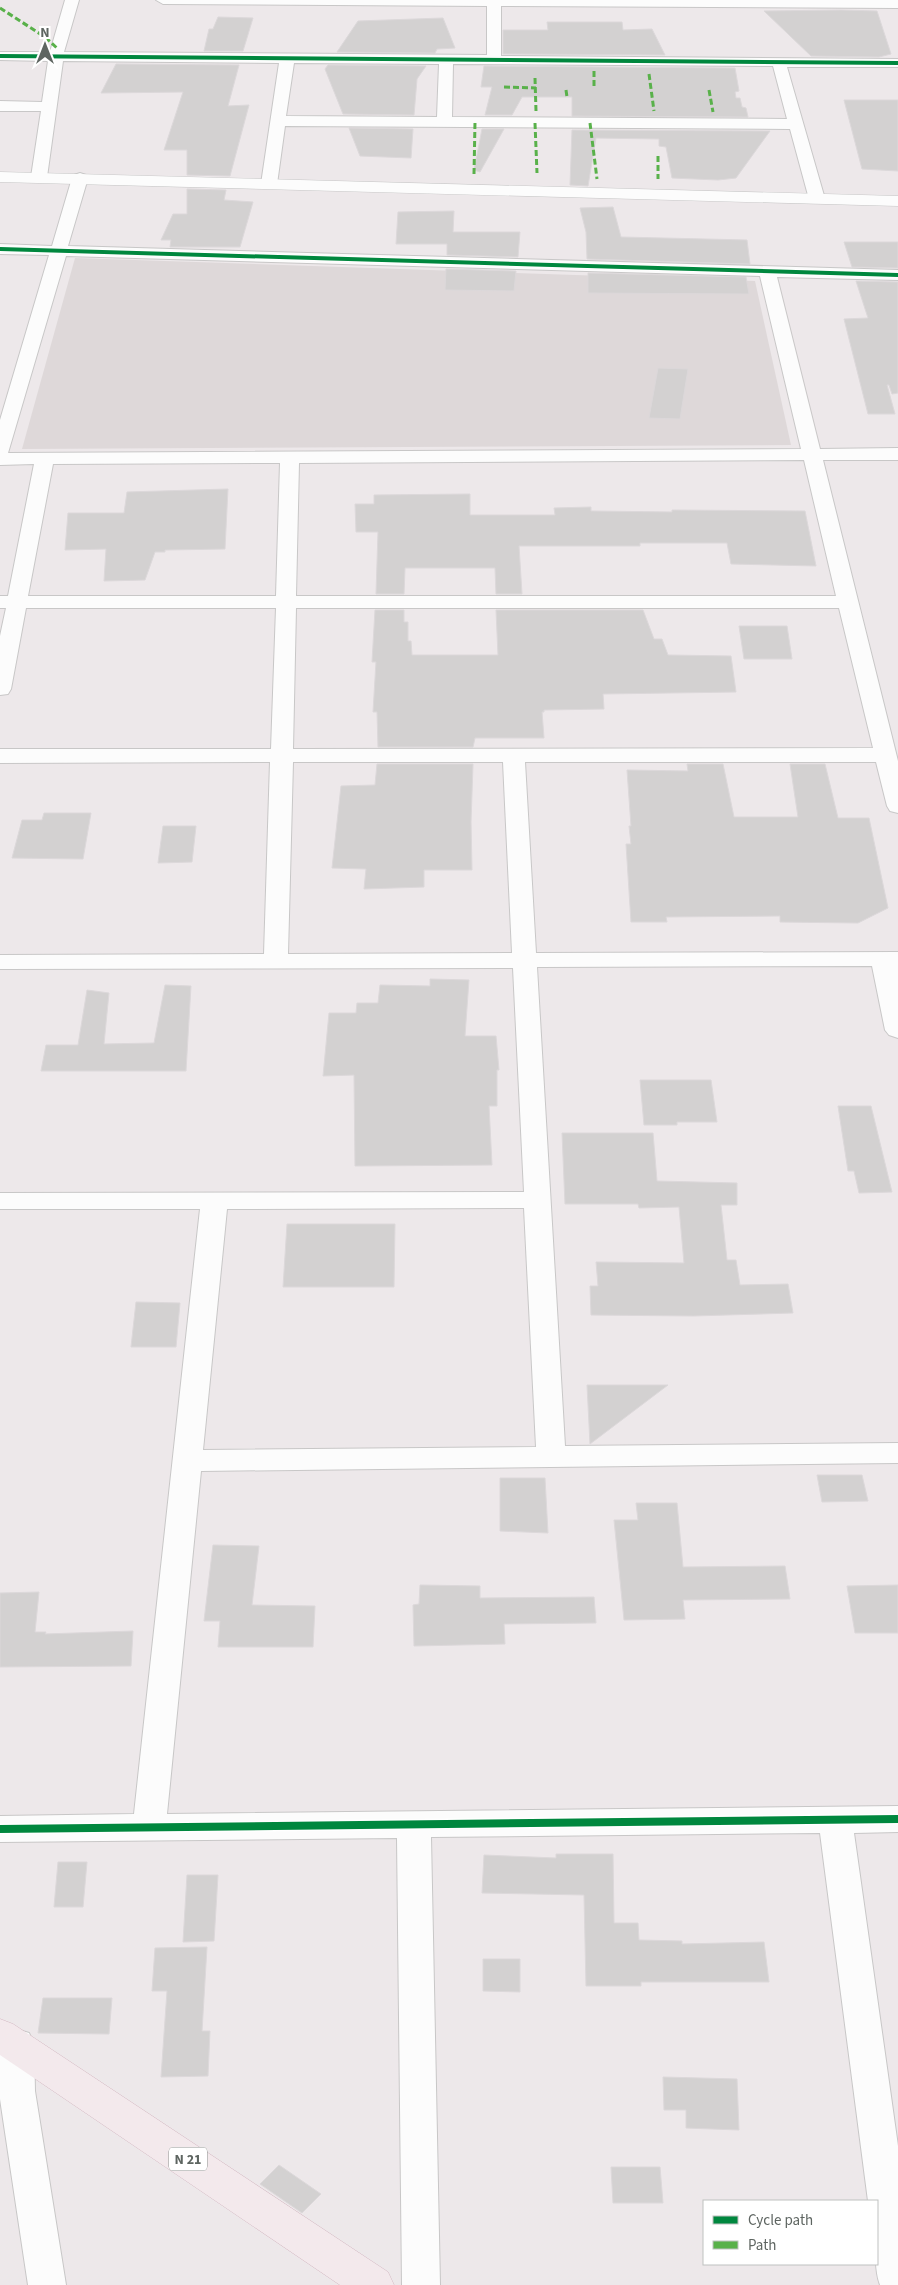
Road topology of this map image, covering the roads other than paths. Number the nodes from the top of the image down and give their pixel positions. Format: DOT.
graph roads {
  1 [pos="72,0"];
  2 [pos="163,0"];
  3 [pos="228,0"];
  4 [pos="494,1"];
  5 [pos="898,4"];
  6 [pos="0,56"];
  7 [pos="56,56"];
  8 [pos="287,58"];
  9 [pos="446,60"];
  10 [pos="494,60"];
  11 [pos="779,63"];
  12 [pos="898,63"];
  13 [pos="0,106"];
  14 [pos="49,107"];
  15 [pos="277,122"];
  16 [pos="444,122"];
  17 [pos="796,124"];
  18 [pos="0,177"];
  19 [pos="39,177"];
  20 [pos="80,178"];
  21 [pos="269,184"];
  22 [pos="817,199"];
  23 [pos="898,201"];
  24 [pos="0,250"];
  25 [pos="59,251"];
  26 [pos="767,272"];
  27 [pos="898,275"];
  28 [pos="0,452"];
  29 [pos="898,454"];
  30 [pos="812,455"];
  31 [pos="290,457"];
  32 [pos="0,459"];
  33 [pos="44,459"];
  34 [pos="8,602"];
  35 [pos="286,602"];
  36 [pos="848,602"];
  37 [pos="0,689"];
  38 [pos="886,755"];
  39 [pos="0,756"];
  40 [pos="282,756"];
  41 [pos="514,756"];
  42 [pos="898,806"];
  43 [pos="890,959"];
  44 [pos="525,960"];
  45 [pos="276,961"];
  46 [pos="0,962"];
  47 [pos="898,1030"];
  48 [pos="537,1200"];
  49 [pos="0,1201"];
  50 [pos="214,1201"];
  51 [pos="898,1453"];
  52 [pos="551,1457"];
  53 [pos="187,1461"];
  54 [pos="898,1819"];
  55 [pos="835,1820"];
  56 [pos="414,1824"];
  57 [pos="149,1827"];
  58 [pos="0,1829"];
  59 [pos="8,2040"];
  60 [pos="8,2094"];
  61 [pos="898,2282"];
  62 [pos="46,2285"];
  63 [pos="374,2285"];
  64 [pos="421,2285"];
  1 -- 7 [label="street"];
  2 -- 3 [label="street"];
  3 -- 4 [label="street"];
  4 -- 5 [label="street"];
  4 -- 10 [label="street"];
  6 -- 7 [label="street"];
  7 -- 8 [label="street"];
  7 -- 14 [label="street"];
  8 -- 9 [label="street"];
  8 -- 15 [label="street"];
  9 -- 10 [label="street"];
  9 -- 16 [label="street"];
  10 -- 11 [label="street"];
  11 -- 12 [label="street"];
  11 -- 17 [label="street"];
  13 -- 14 [label="street"];
  14 -- 19 [label="street"];
  15 -- 16 [label="street"];
  15 -- 21 [label="street"];
  16 -- 17 [label="street"];
  17 -- 22 [label="street"];
  18 -- 19 [label="street"];
  19 -- 20 [label="street"];
  20 -- 21 [label="street"];
  20 -- 25 [label="street"];
  21 -- 22 [label="street"];
  22 -- 23 [label="street"];
  24 -- 25 [label="street"];
  25 -- 26 [label="street"];
  25 -- 28 [label="street"];
  26 -- 27 [label="street"];
  26 -- 30 [label="street"];
  29 -- 30 [label="street"];
  30 -- 31 [label="street"];
  30 -- 36 [label="street"];
  31 -- 33 [label="street"];
  31 -- 35 [label="street"];
  32 -- 33 [label="street"];
  33 -- 34 [label="street"];
  34 -- 35 [label="street"];
  34 -- 37 [label="street"];
  35 -- 36 [label="street"];
  35 -- 40 [label="street"];
  36 -- 38 [label="street"];
  38 -- 41 [label="street"];
  38 -- 42 [label="street"];
  39 -- 40 [label="street"];
  40 -- 41 [label="street"];
  40 -- 45 [label="street"];
  41 -- 44 [label="street"];
  43 -- 44 [label="street"];
  43 -- 47 [label="street"];
  44 -- 45 [label="street"];
  44 -- 48 [label="street"];
  45 -- 46 [label="street"];
  48 -- 50 [label="street"];
  48 -- 52 [label="street"];
  49 -- 50 [label="street"];
  50 -- 53 [label="street"];
  51 -- 52 [label="street"];
  52 -- 53 [label="street"];
  53 -- 57 [label="street"];
  54 -- 55 [label="street"];
  55 -- 56 [label="street"];
  55 -- 61 [label="street"];
  56 -- 57 [label="street"];
  56 -- 64 [label="street"];
  57 -- 58 [label="street"];
  59 -- 60 [label="street"];
  59 -- 63 [label="main road, N 21"];
  60 -- 62 [label="street"];
}
